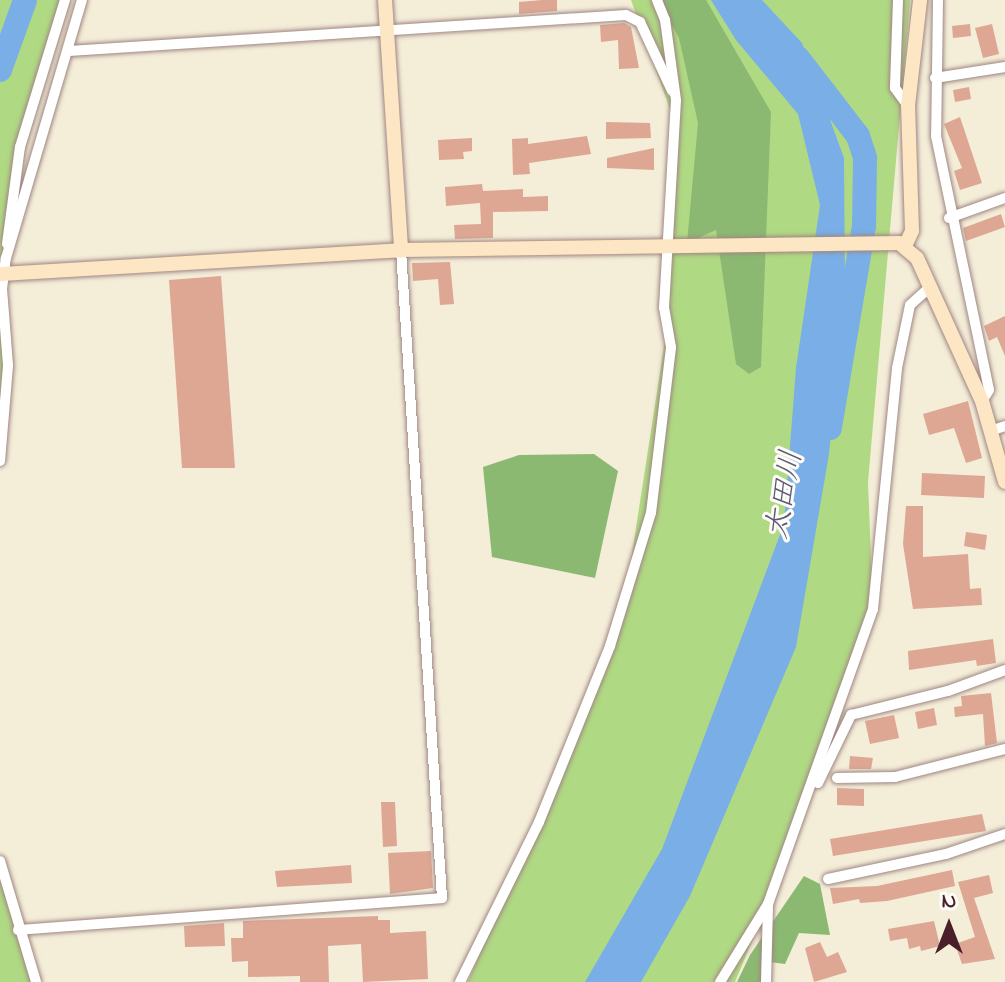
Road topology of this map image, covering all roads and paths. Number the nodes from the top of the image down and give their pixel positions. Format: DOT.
graph roads {
  1 [pos="65,0"];
  2 [pos="82,0"];
  3 [pos="385,0"];
  4 [pos="657,0"];
  5 [pos="898,0"];
  6 [pos="920,0"];
  7 [pos="938,0"];
  8 [pos="387,29"];
  9 [pos="69,51"];
  10 [pos="1005,67"];
  11 [pos="935,78"];
  12 [pos="673,94"];
  13 [pos="908,106"];
  14 [pos="1005,198"];
  15 [pos="949,218"];
  16 [pos="669,245"];
  17 [pos="902,245"];
  18 [pos="401,250"];
  19 [pos="4,269"];
  20 [pos="930,287"];
  21 [pos="982,401"];
  22 [pos="999,428"];
  23 [pos="0,461"];
  24 [pos="1005,482"];
  25 [pos="1005,670"];
  26 [pos="1005,749"];
  27 [pos="837,778"];
  28 [pos="810,795"];
  29 [pos="1005,834"];
  30 [pos="0,861"];
  31 [pos="828,879"];
  32 [pos="768,904"];
  33 [pos="18,930"];
  34 [pos="36,982"];
  35 [pos="460,982"];
  36 [pos="720,982"];
  37 [pos="766,982"];
  1 -- 19 [label="street"];
  2 -- 9 [label="street"];
  3 -- 8 [label="street"];
  4 -- 12 [label="street"];
  5 -- 13 [label="street"];
  6 -- 13 [label="street"];
  7 -- 11 [label="street"];
  8 -- 9 [label="street"];
  8 -- 12 [label="street"];
  8 -- 18 [label="street"];
  9 -- 19 [label="street"];
  10 -- 11 [label="street"];
  11 -- 15 [label="street"];
  12 -- 16 [label="street"];
  13 -- 17 [label="street"];
  14 -- 15 [label="street"];
  15 -- 21 [label="street"];
  16 -- 17 [label="street"];
  16 -- 18 [label="street"];
  16 -- 35 [label="street"];
  17 -- 20 [label="street"];
  18 -- 19 [label="street"];
  18 -- 33 [label="street"];
  19 -- 23 [label="street"];
  20 -- 21 [label="street"];
  20 -- 28 [label="street"];
  21 -- 22 [label="street"];
  22 -- 24 [label="street"];
  25 -- 28 [label="street"];
  26 -- 27 [label="street"];
  28 -- 32 [label="street"];
  29 -- 31 [label="street"];
  30 -- 33 [label="street"];
  32 -- 36 [label="street"];
  32 -- 37 [label="street"];
  33 -- 34 [label="street"];
}
